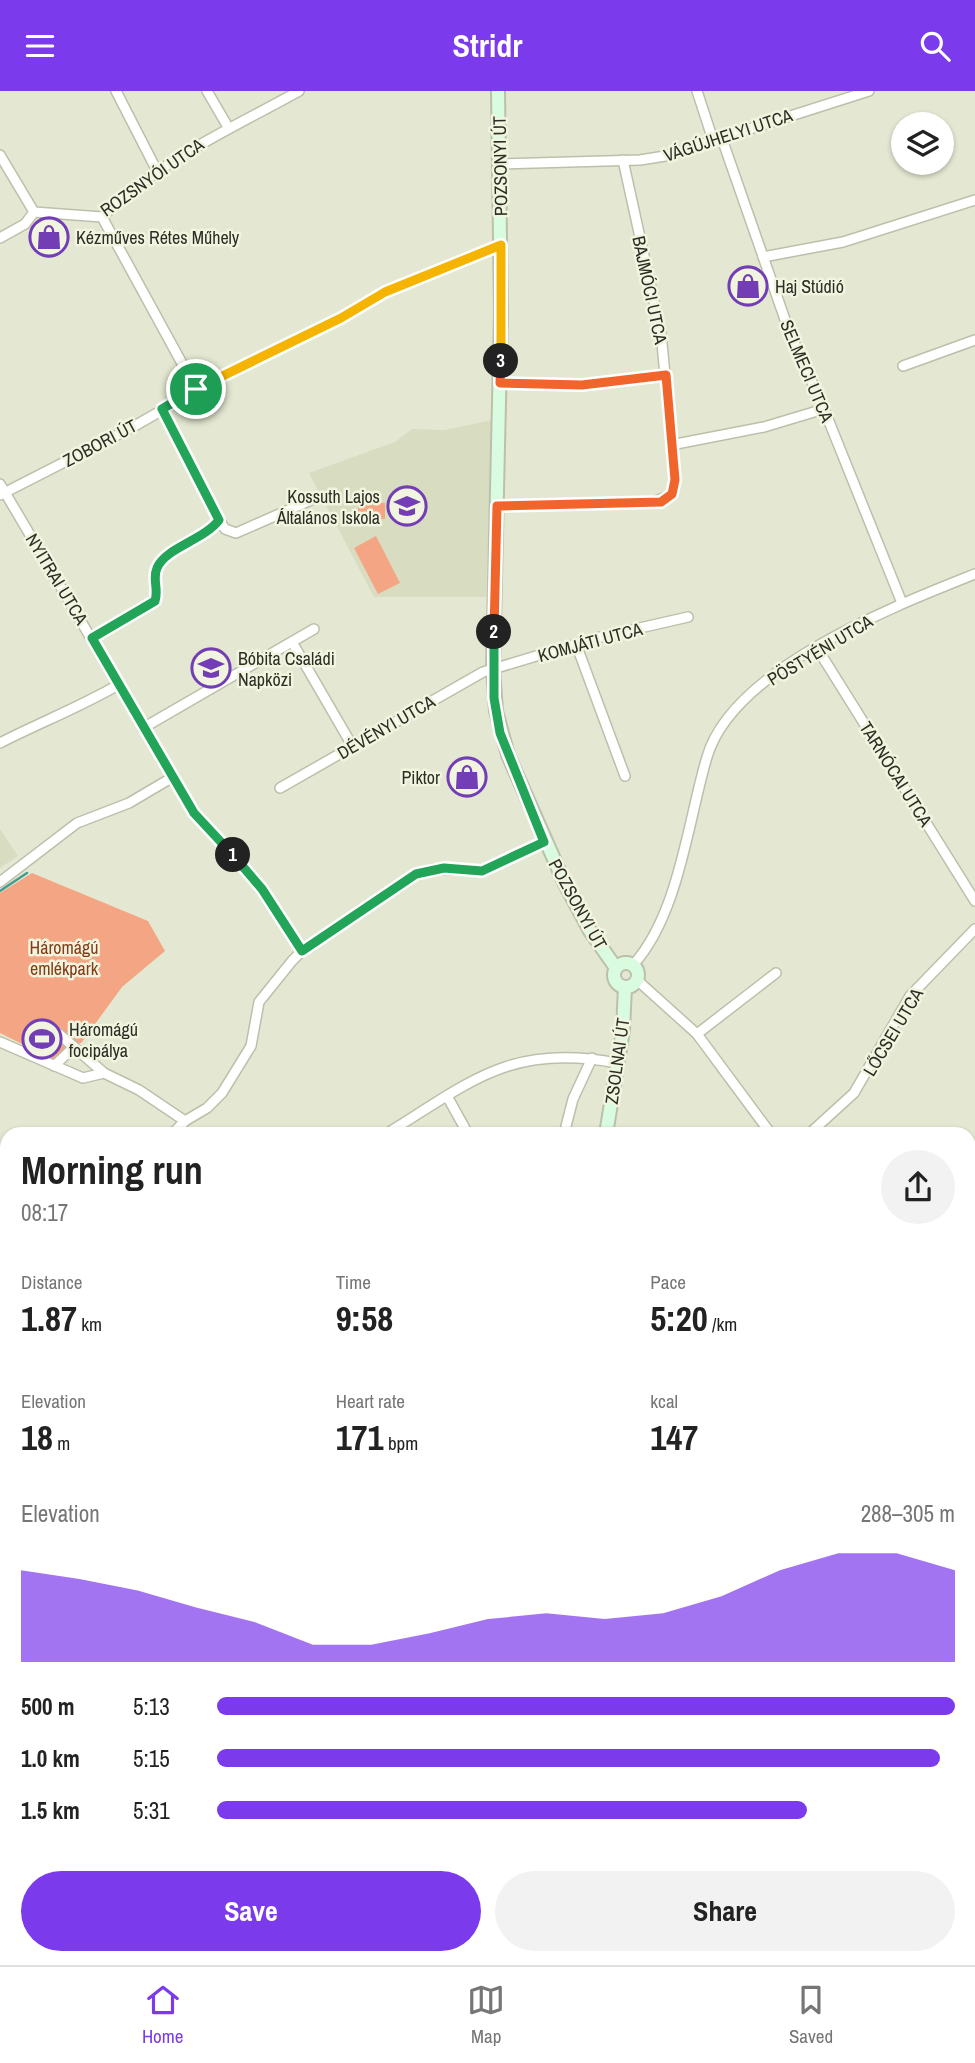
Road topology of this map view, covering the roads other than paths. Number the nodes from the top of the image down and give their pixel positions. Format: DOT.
graph roads {
  1 [pos="116,91"];
  2 [pos="207,91"];
  3 [pos="299,91"];
  4 [pos="498,91"];
  5 [pos="697,91"];
  6 [pos="869,91"];
  7 [pos="228,127"];
  8 [pos="717,138"];
  9 [pos="0,155"];
  10 [pos="624,160"];
  11 [pos="500,164"];
  12 [pos="157,171"];
  13 [pos="975,200"];
  14 [pos="34,212"];
  15 [pos="102,217"];
  16 [pos="0,238"];
  17 [pos="501,245"];
  18 [pos="763,257"];
  19 [pos="975,340"];
  20 [pos="903,366"];
  21 [pos="666,375"];
  22 [pos="500,383"];
  23 [pos="196,389"];
  24 [pos="162,409"];
  25 [pos="824,409"];
  26 [pos="671,445"];
  27 [pos="2,490"];
  28 [pos="318,497"];
  29 [pos="497,506"];
  30 [pos="219,520"];
  31 [pos="975,574"];
  32 [pos="902,603"];
  33 [pos="688,617"];
  34 [pos="314,629"];
  35 [pos="92,638"];
  36 [pos="292,642"];
  37 [pos="576,643"];
  38 [pos="817,647"];
  39 [pos="493,668"];
  40 [pos="118,685"];
  41 [pos="143,728"];
  42 [pos="0,743"];
  43 [pos="353,747"];
  44 [pos="625,776"];
  45 [pos="173,778"];
  46 [pos="280,788"];
  47 [pos="544,842"];
  48 [pos="0,882"];
  49 [pos="975,901"];
  50 [pos="975,929"];
  51 [pos="302,951"];
  52 [pos="633,965"];
  53 [pos="617,968"];
  54 [pos="776,973"];
  55 [pos="637,980"];
  56 [pos="625,987"];
  57 [pos="59,1034"];
  58 [pos="697,1034"];
  59 [pos="0,1042"];
  60 [pos="74,1047"];
  61 [pos="592,1058"];
  62 [pos="617,1063"];
  63 [pos="54,1066"];
  64 [pos="104,1073"];
  65 [pos="447,1096"];
  66 [pos="185,1121"];
  67 [pos="179,1127"];
  68 [pos="397,1127"];
  69 [pos="464,1127"];
  70 [pos="566,1127"];
  71 [pos="607,1127"];
  72 [pos="766,1127"];
  73 [pos="817,1127"];
  1 -- 12 [label="street"];
  2 -- 7 [label="street"];
  3 -- 7 [label="street, ROZSNYÓI UTCA"];
  4 -- 11 [label="street, POZSONYI ÚT"];
  5 -- 8 [label="street, SELMECI UTCA"];
  6 -- 8 [label="street, VÁGÚJHELYI UTCA"];
  7 -- 12 [label="street, ROZSNYÓI UTCA"];
  8 -- 10 [label="street, VÁGÚJHELYI UTCA"];
  8 -- 18 [label="street, SELMECI UTCA"];
  9 -- 14 [label="street"];
  10 -- 11 [label="street, VÁGÚJHELYI UTCA"];
  10 -- 21 [label="street, BAJMÓCI UTCA"];
  11 -- 17 [label="street, POZSONYI ÚT"];
  12 -- 15 [label="street, ROZSNYÓI UTCA"];
  13 -- 18 [label="street"];
  14 -- 15 [label="street, ROZSNYÓI UTCA"];
  14 -- 16 [label="street"];
  15 -- 23 [label="street"];
  17 -- 22 [label="street, POZSONYI ÚT"];
  17 -- 23 [label="street, ZOBORI ÚT"];
  18 -- 25 [label="street, SELMECI UTCA"];
  19 -- 20 [label="street"];
  21 -- 22 [label="street"];
  21 -- 26 [label="street, BAJMÓCI UTCA"];
  22 -- 29 [label="street, POZSONYI ÚT"];
  23 -- 24 [label="street, ZOBORI ÚT"];
  24 -- 27 [label="street, ZOBORI ÚT"];
  24 -- 30 [label="street"];
  25 -- 26 [label="street"];
  25 -- 32 [label="street, SELMECI UTCA"];
  26 -- 29 [label="street, BAJMÓCI UTCA"];
  27 -- 35 [label="street, NYITRAI UTCA"];
  28 -- 30 [label="street"];
  29 -- 39 [label="street, POZSONYI ÚT"];
  30 -- 35 [label="street"];
  31 -- 32 [label="street, PÖSTYÉNI UTCA"];
  32 -- 38 [label="street, PÖSTYÉNI UTCA"];
  33 -- 37 [label="street, KOMJÁTI UTCA"];
  34 -- 36 [label="street"];
  35 -- 40 [label="street, NYITRAI UTCA"];
  36 -- 41 [label="street"];
  36 -- 43 [label="street"];
  37 -- 39 [label="street, KOMJÁTI UTCA"];
  37 -- 44 [label="street"];
  38 -- 49 [label="street, TARNÓCAI UTCA"];
  38 -- 52 [label="street, PÖSTYÉNI UTCA"];
  39 -- 43 [label="street, DÉVÉNYI UTCA"];
  39 -- 47 [label="street, POZSONYI ÚT"];
  40 -- 41 [label="street, NYITRAI UTCA"];
  40 -- 42 [label="street"];
  41 -- 45 [label="street, NYITRAI UTCA"];
  43 -- 46 [label="street, DÉVÉNYI UTCA"];
  45 -- 48 [label="street"];
  45 -- 51 [label="street, NYITRAI UTCA"];
  47 -- 51 [label="street"];
  47 -- 53 [label="street, POZSONYI ÚT"];
  50 -- 73 [label="street, LŐCSEI UTCA"];
  51 -- 66 [label="street"];
  52 -- 53 [label="street"];
  52 -- 55 [label="street"];
  53 -- 56 [label="street"];
  54 -- 58 [label="street"];
  55 -- 56 [label="street"];
  55 -- 58 [label="street"];
  56 -- 62 [label="street, ZSOLNAI ÚT"];
  57 -- 60 [label="street"];
  58 -- 72 [label="street"];
  59 -- 63 [label="street"];
  60 -- 63 [label="street"];
  60 -- 64 [label="street"];
  61 -- 62 [label="street"];
  61 -- 65 [label="street"];
  61 -- 70 [label="street"];
  62 -- 71 [label="street, ZSOLNAI ÚT"];
  63 -- 64 [label="street"];
  64 -- 66 [label="street"];
  65 -- 68 [label="street"];
  65 -- 69 [label="street"];
  66 -- 67 [label="street"];
}
